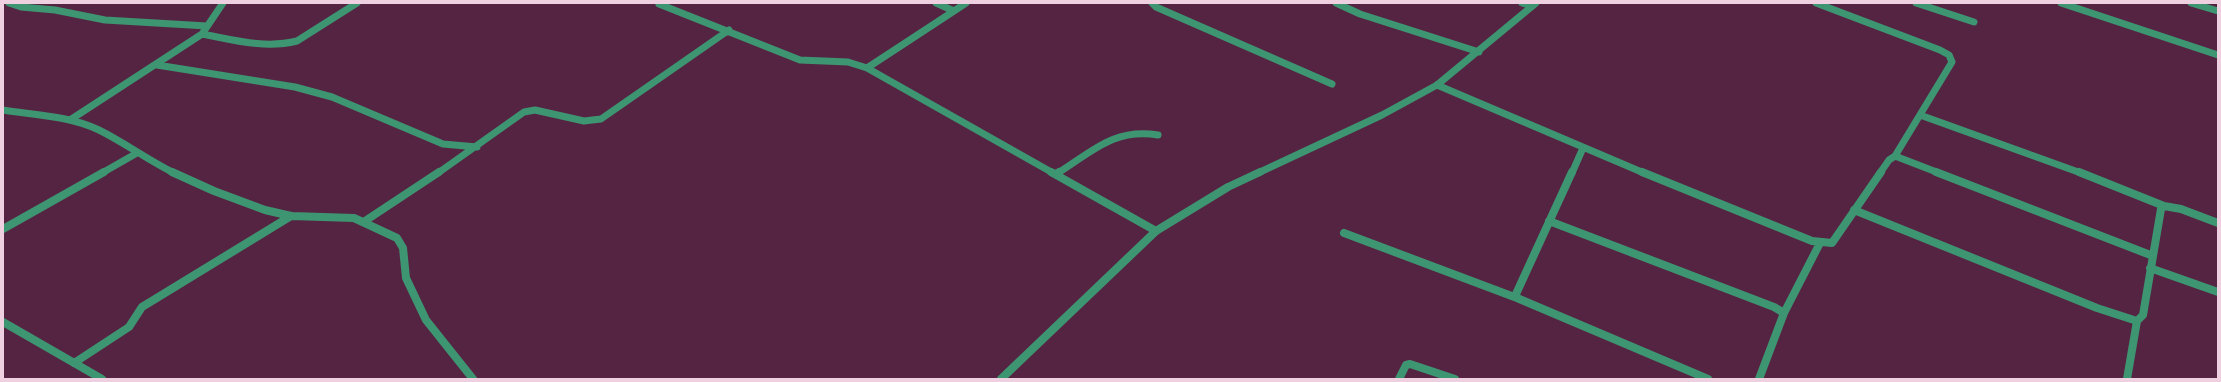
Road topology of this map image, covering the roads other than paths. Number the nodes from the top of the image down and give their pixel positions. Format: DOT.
graph roads {
  1 [pos="9,3"];
  2 [pos="223,3"];
  3 [pos="357,3"];
  4 [pos="936,3"];
  5 [pos="966,3"];
  6 [pos="1152,3"];
  7 [pos="1336,3"];
  8 [pos="1522,3"];
  9 [pos="1816,3"];
  10 [pos="1916,3"];
  11 [pos="2061,3"];
  12 [pos="2191,3"];
  13 [pos="659,4"];
  14 [pos="1534,4"];
  15 [pos="954,11"];
  16 [pos="2218,12"];
  17 [pos="1974,22"];
  18 [pos="207,26"];
  19 [pos="729,30"];
  20 [pos="202,34"];
  21 [pos="1479,52"];
  22 [pos="2218,55"];
  23 [pos="157,65"];
  24 [pos="867,68"];
  25 [pos="1332,84"];
  26 [pos="1437,85"];
  27 [pos="3,110"];
  28 [pos="1920,115"];
  29 [pos="70,120"];
  30 [pos="1158,134"];
  31 [pos="477,147"];
  32 [pos="1583,148"];
  33 [pos="137,153"];
  34 [pos="1895,156"];
  35 [pos="1056,174"];
  36 [pos="2164,206"];
  37 [pos="1854,210"];
  38 [pos="291,216"];
  39 [pos="1549,221"];
  40 [pos="365,222"];
  41 [pos="2218,223"];
  42 [pos="3,229"];
  43 [pos="1156,231"];
  44 [pos="1344,234"];
  45 [pos="1820,243"];
  46 [pos="2153,256"];
  47 [pos="2150,268"];
  48 [pos="2218,292"];
  49 [pos="1517,298"];
  50 [pos="1784,313"];
  51 [pos="2137,321"];
  52 [pos="3,322"];
  53 [pos="74,363"];
  54 [pos="102,379"];
  55 [pos="474,379"];
  56 [pos="1001,379"];
  57 [pos="1399,379"];
  58 [pos="1455,379"];
  59 [pos="1708,379"];
  60 [pos="1759,379"];
  61 [pos="2127,379"];
  1 -- 18 [label="street"];
  2 -- 18 [label="street"];
  3 -- 20 [label="street"];
  4 -- 15 [label="street"];
  5 -- 15 [label="street"];
  6 -- 25 [label="street"];
  7 -- 21 [label="street"];
  8 -- 14 [label="street"];
  9 -- 28 [label="street"];
  10 -- 17 [label="street"];
  11 -- 22 [label="street"];
  12 -- 16 [label="street"];
  13 -- 19 [label="street"];
  14 -- 21 [label="street"];
  15 -- 24 [label="street"];
  18 -- 20 [label="street"];
  19 -- 24 [label="street"];
  19 -- 31 [label="street"];
  20 -- 23 [label="street"];
  21 -- 26 [label="street"];
  23 -- 29 [label="street"];
  23 -- 31 [label="street"];
  24 -- 35 [label="street"];
  26 -- 32 [label="street"];
  26 -- 43 [label="street"];
  27 -- 29 [label="street"];
  28 -- 34 [label="street"];
  28 -- 36 [label="street"];
  29 -- 33 [label="street"];
  30 -- 35 [label="street"];
  31 -- 40 [label="street"];
  32 -- 39 [label="street"];
  32 -- 45 [label="street"];
  33 -- 38 [label="street"];
  33 -- 42 [label="street"];
  34 -- 37 [label="street"];
  34 -- 46 [label="street"];
  35 -- 43 [label="street"];
  36 -- 41 [label="street"];
  36 -- 46 [label="street"];
  37 -- 45 [label="street"];
  37 -- 51 [label="street"];
  38 -- 40 [label="street"];
  38 -- 53 [label="street"];
  39 -- 49 [label="street"];
  39 -- 50 [label="street"];
  40 -- 55 [label="street"];
  43 -- 56 [label="street"];
  44 -- 49 [label="street"];
  45 -- 50 [label="street"];
  46 -- 47 [label="street"];
  47 -- 48 [label="street"];
  47 -- 51 [label="street"];
  49 -- 59 [label="street"];
  50 -- 60 [label="street"];
  51 -- 61 [label="street"];
  52 -- 53 [label="street"];
  53 -- 54 [label="street"];
  57 -- 58 [label="street"];
}
